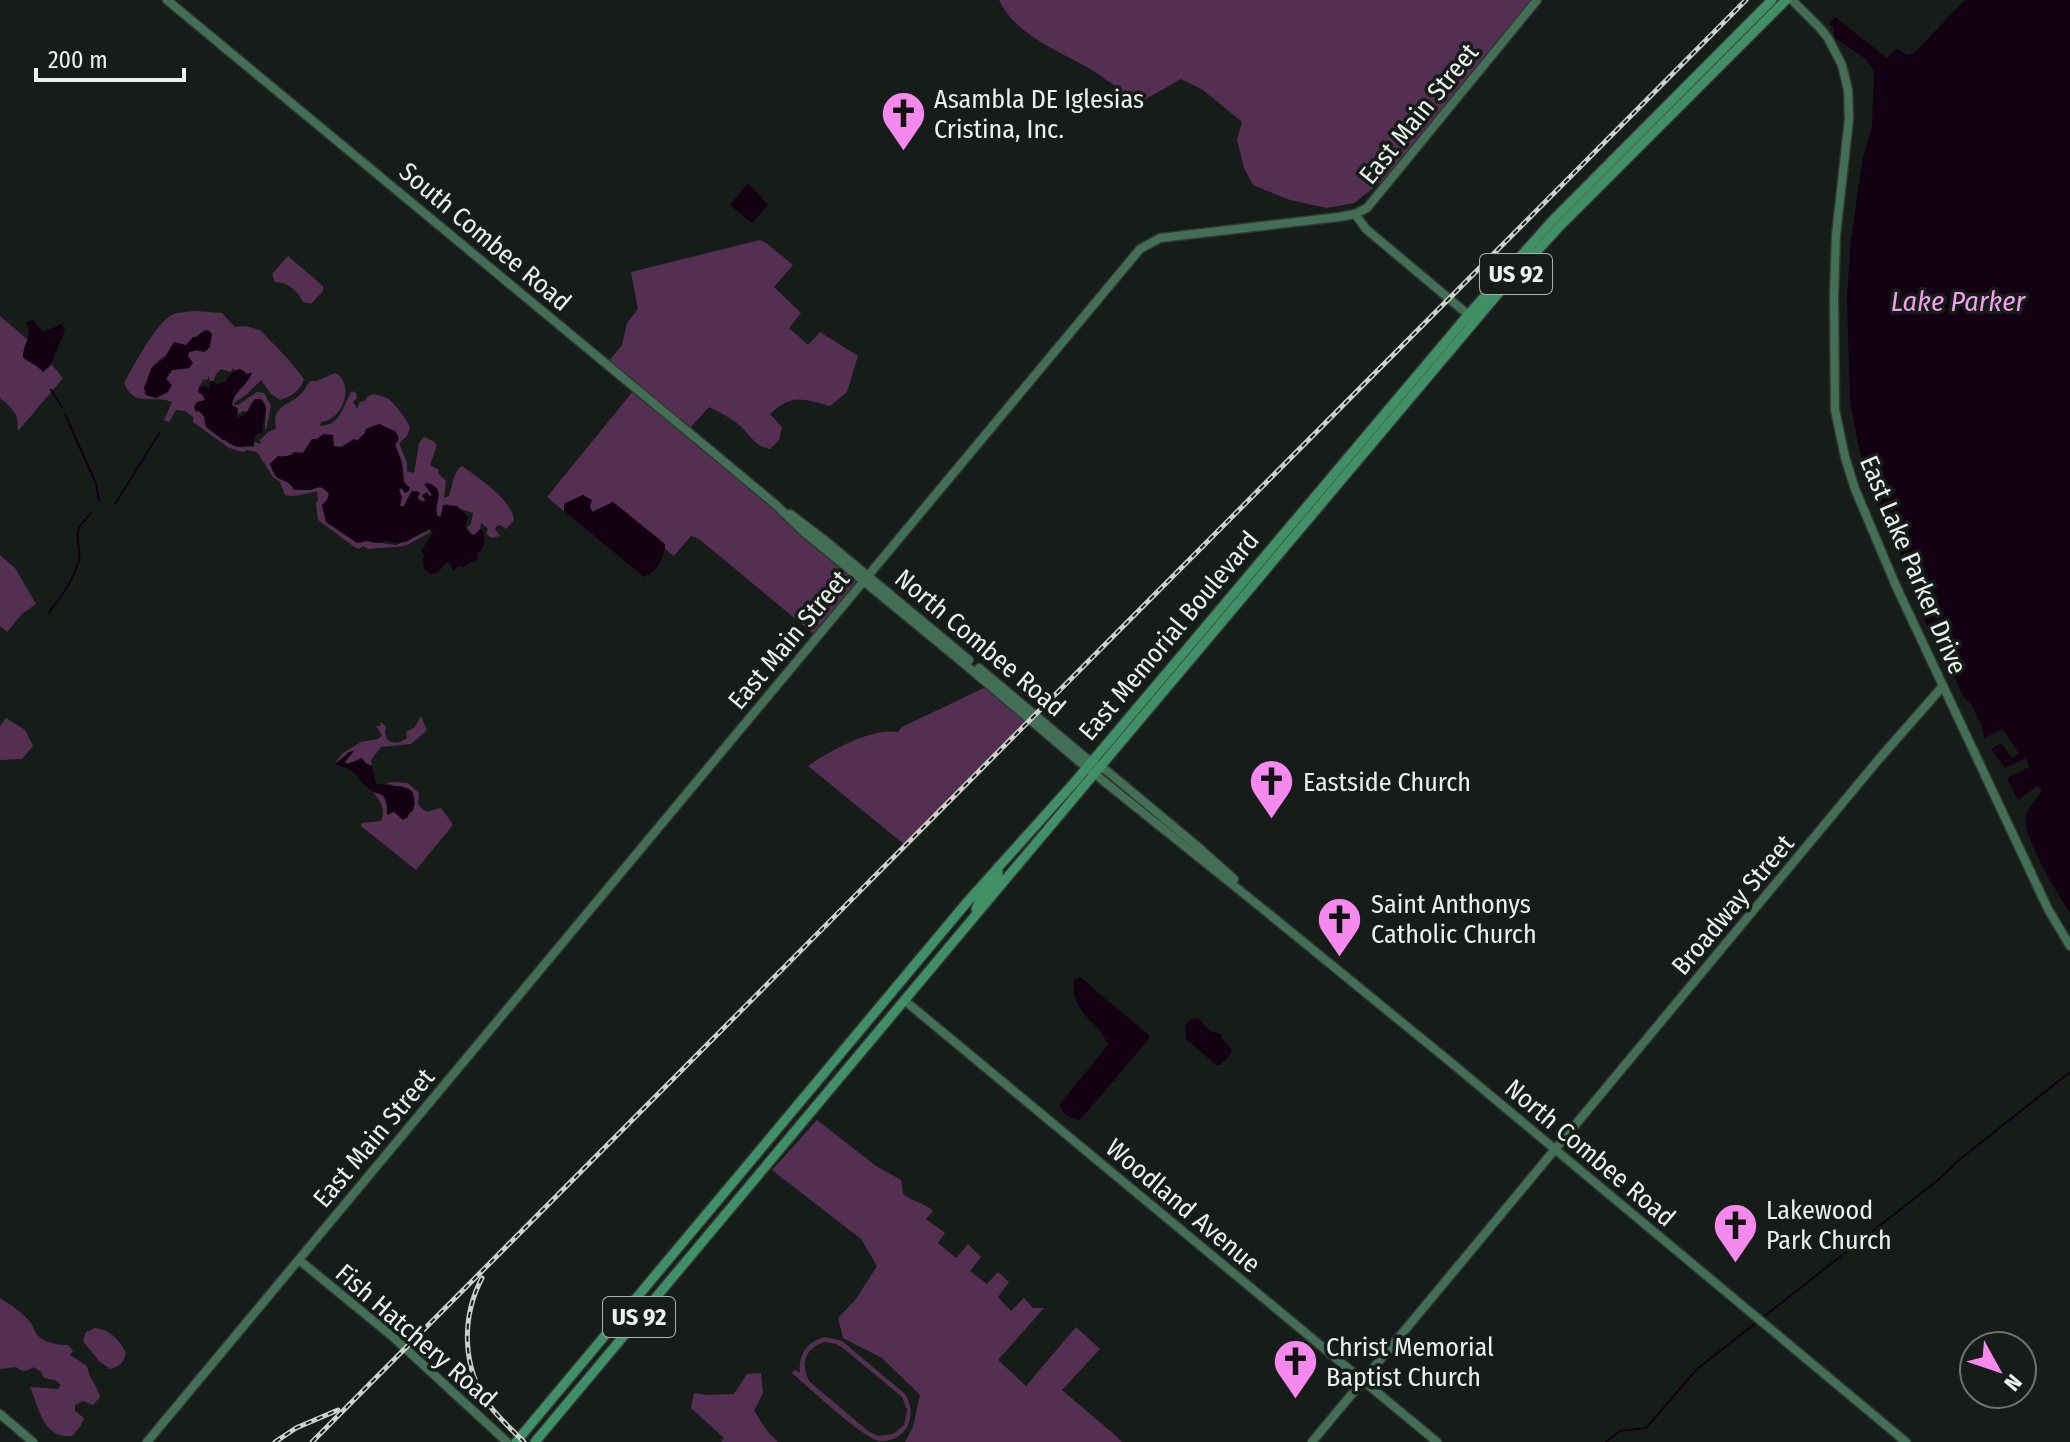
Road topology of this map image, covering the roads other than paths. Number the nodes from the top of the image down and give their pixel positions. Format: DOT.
graph roads {
  1 [pos="167,0"];
  2 [pos="1537,0"];
  3 [pos="1772,0"];
  4 [pos="1789,0"];
  5 [pos="1660,119"];
  6 [pos="1355,214"];
  7 [pos="1471,318"];
  8 [pos="1284,542"];
  9 [pos="866,579"];
  10 [pos="1230,598"];
  11 [pos="1200,648"];
  12 [pos="1943,686"];
  13 [pos="1093,768"];
  14 [pos="998,866"];
  15 [pos="972,919"];
  16 [pos="2070,946"];
  17 [pos="927,950"];
  18 [pos="904,1000"];
  19 [pos="868,1021"];
  20 [pos="1556,1150"];
  21 [pos="762,1170"];
  22 [pos="737,1177"];
  23 [pos="734,1203"];
  24 [pos="712,1207"];
  25 [pos="299,1260"];
  26 [pos="1363,1380"];
  27 [pos="0,1414"];
  28 [pos="33,1442"];
  29 [pos="147,1442"];
  30 [pos="507,1442"];
  31 [pos="516,1442"];
  32 [pos="535,1442"];
  33 [pos="1312,1442"];
  34 [pos="1437,1442"];
  35 [pos="1906,1442"];
  1 -- 9 [label="main road, South Combee Road"];
  2 -- 6 [label="main road, East Main Street"];
  3 -- 5 [label="main road, US 92"];
  4 -- 5 [label="main road, US 92"];
  4 -- 12 [label="main road, East Lake Parker Drive"];
  5 -- 7 [label="main road, US 92"];
  6 -- 7 [label="main road"];
  6 -- 9 [label="main road, East Main Street"];
  7 -- 8 [label="main road, US 92"];
  8 -- 10 [label="main road, East Memorial Boulevard / US 92"];
  8 -- 11 [label="main road, East Memorial Boulevard / US 92"];
  9 -- 13 [label="main road, North Combee Road"];
  9 -- 25 [label="main road, East Main Street"];
  10 -- 11 [label="main road"];
  10 -- 13 [label="main road, East Memorial Boulevard / US 92"];
  11 -- 13 [label="main road, East Memorial Boulevard / US 92"];
  12 -- 16 [label="main road, East Lake Parker Drive"];
  12 -- 20 [label="main road, Broadway Street"];
  13 -- 14 [label="main road, US 92"];
  13 -- 15 [label="main road, US 92"];
  13 -- 20 [label="main road, North Combee Road"];
  14 -- 15 [label="main road"];
  14 -- 17 [label="main road, US 92"];
  15 -- 18 [label="main road, US 92"];
  17 -- 18 [label="main road"];
  17 -- 19 [label="main road, US 92"];
  18 -- 19 [label="main road"];
  18 -- 21 [label="main road, US 92"];
  18 -- 26 [label="main road, Woodland Avenue"];
  19 -- 22 [label="main road, US 92"];
  20 -- 26 [label="main road, Broadway Street"];
  20 -- 35 [label="main road, North Combee Road"];
  21 -- 22 [label="main road"];
  21 -- 23 [label="main road, US 92"];
  22 -- 23 [label="main road"];
  22 -- 24 [label="main road, US 92"];
  23 -- 24 [label="main road"];
  23 -- 32 [label="main road, US 92"];
  24 -- 31 [label="main road, US 92"];
  25 -- 29 [label="main road, East Main Street"];
  25 -- 30 [label="main road, Fish Hatchery Road"];
  26 -- 33 [label="main road, Broadway Street"];
  26 -- 34 [label="main road, Woodland Avenue"];
  27 -- 28 [label="main road"];
}
